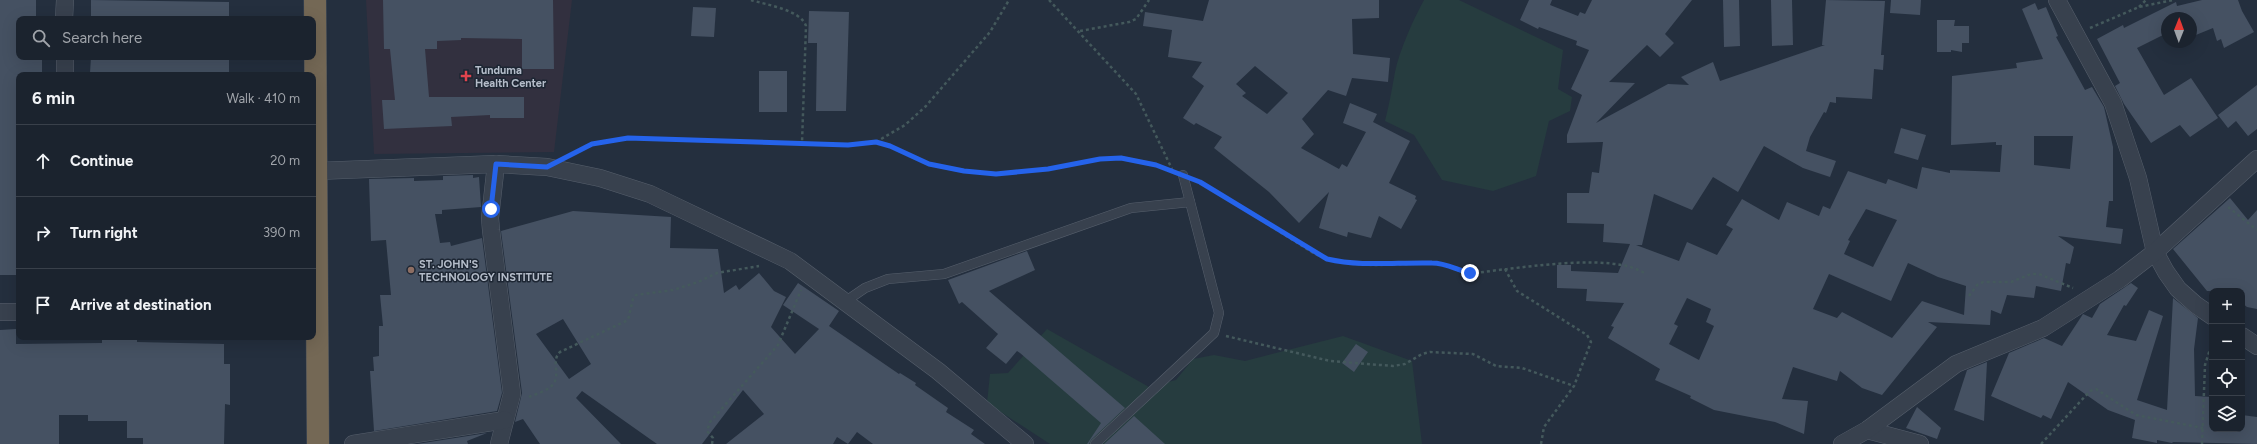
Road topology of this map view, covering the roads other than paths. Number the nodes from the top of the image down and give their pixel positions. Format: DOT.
graph roads {
  1 [pos="65,0"];
  2 [pos="315,0"];
  3 [pos="2056,0"];
  4 [pos="64,16"];
  5 [pos="315,16"];
  6 [pos="64,60"];
  7 [pos="316,60"];
  8 [pos="65,72"];
  9 [pos="316,72"];
  10 [pos="316,86"];
  11 [pos="2257,159"];
  12 [pos="496,164"];
  13 [pos="317,171"];
  14 [pos="1184,176"];
  15 [pos="1190,202"];
  16 [pos="316,238"];
  17 [pos="2155,252"];
  18 [pos="846,301"];
  19 [pos="0,312"];
  20 [pos="16,312"];
  21 [pos="2209,314"];
  22 [pos="2245,338"];
  23 [pos="316,340"];
  24 [pos="2257,346"];
  25 [pos="508,413"];
  26 [pos="1867,430"];
  27 [pos="318,444"];
  28 [pos="353,444"];
  29 [pos="499,444"];
  30 [pos="1025,444"];
  31 [pos="1095,444"];
  32 [pos="1842,444"];
  33 [pos="1920,444"];
  1 -- 4 [label="street"];
  2 -- 5 [label="highway"];
  3 -- 17 [label="street"];
  6 -- 8 [label="street"];
  7 -- 9 [label="highway"];
  10 -- 13 [label="highway"];
  11 -- 17 [label="street"];
  12 -- 13 [label="street"];
  12 -- 18 [label="street"];
  12 -- 25 [label="street"];
  13 -- 16 [label="highway"];
  14 -- 15 [label="lane"];
  15 -- 18 [label="lane"];
  15 -- 31 [label="lane"];
  17 -- 21 [label="street"];
  17 -- 26 [label="street"];
  18 -- 30 [label="street"];
  19 -- 20 [label="street"];
  22 -- 24 [label="street"];
  23 -- 27 [label="highway"];
  25 -- 28 [label="street"];
  25 -- 29 [label="street"];
  26 -- 32 [label="street"];
  26 -- 33 [label="street"];
}
